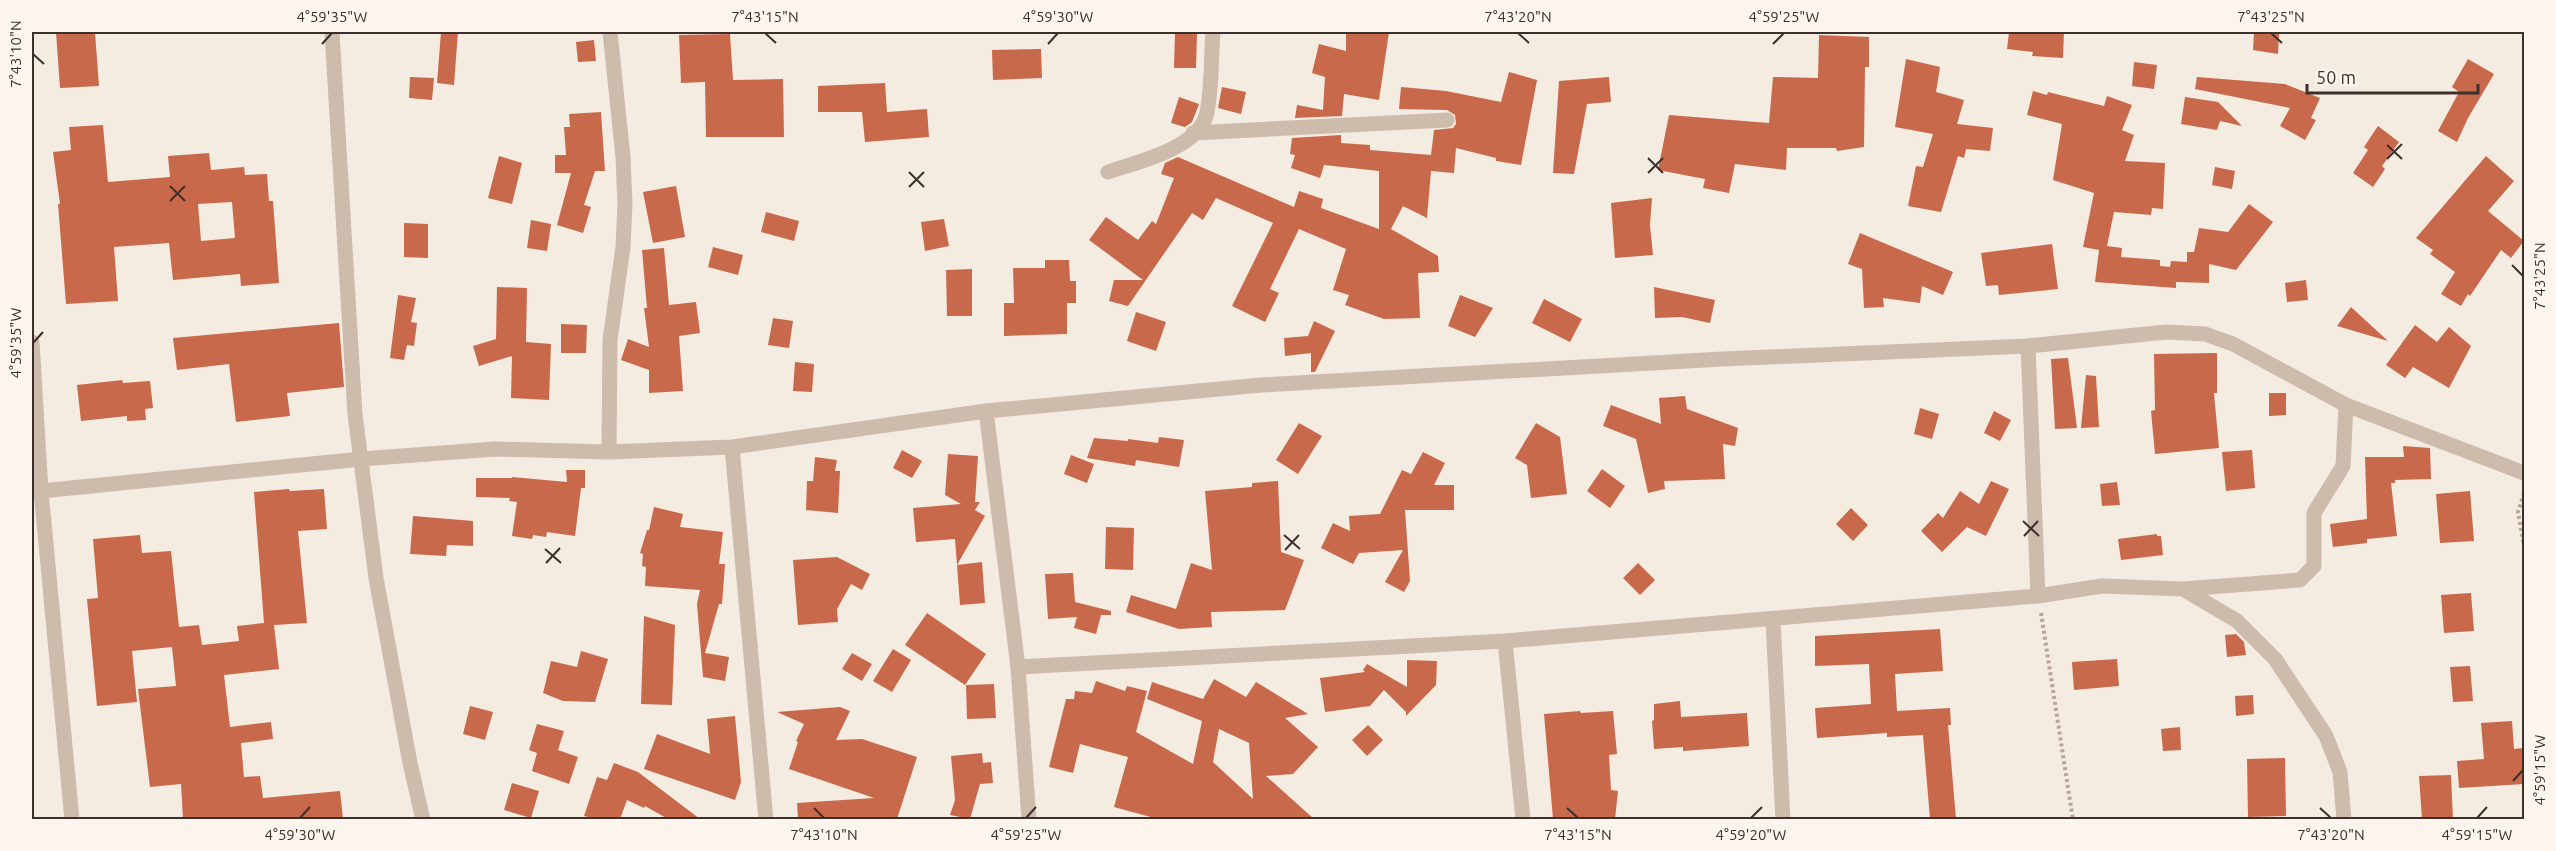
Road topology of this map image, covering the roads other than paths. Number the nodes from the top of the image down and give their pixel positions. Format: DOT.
graph roads {
  1 [pos="332,32"];
  2 [pos="610,32"];
  3 [pos="1213,32"];
  4 [pos="1447,120"];
  5 [pos="1193,133"];
  6 [pos="1108,172"];
  7 [pos="32,342"];
  8 [pos="2028,346"];
  9 [pos="2346,405"];
  10 [pos="986,411"];
  11 [pos="732,447"];
  12 [pos="609,452"];
  13 [pos="361,459"];
  14 [pos="2524,473"];
  15 [pos="36,490"];
  16 [pos="2183,589"];
  17 [pos="2038,596"];
  18 [pos="1773,620"];
  19 [pos="1505,641"];
  20 [pos="1018,667"];
  21 [pos="72,819"];
  22 [pos="423,819"];
  23 [pos="766,819"];
  24 [pos="1029,819"];
  25 [pos="1523,819"];
  26 [pos="1782,819"];
  27 [pos="2344,819"];
  1 -- 13 [label="street"];
  2 -- 12 [label="street"];
  3 -- 5 [label="street"];
  4 -- 5 [label="street"];
  5 -- 6 [label="street"];
  7 -- 15 [label="street"];
  8 -- 9 [label="street"];
  8 -- 10 [label="street"];
  8 -- 17 [label="street"];
  9 -- 14 [label="street"];
  9 -- 16 [label="street"];
  10 -- 11 [label="street"];
  10 -- 20 [label="street"];
  11 -- 12 [label="street"];
  11 -- 23 [label="street"];
  12 -- 13 [label="street"];
  13 -- 15 [label="street"];
  13 -- 22 [label="street"];
  15 -- 21 [label="street"];
  16 -- 17 [label="street"];
  16 -- 27 [label="street"];
  17 -- 18 [label="street"];
  18 -- 19 [label="street"];
  18 -- 26 [label="street"];
  19 -- 20 [label="street"];
  19 -- 25 [label="street"];
  20 -- 24 [label="street"];
}
